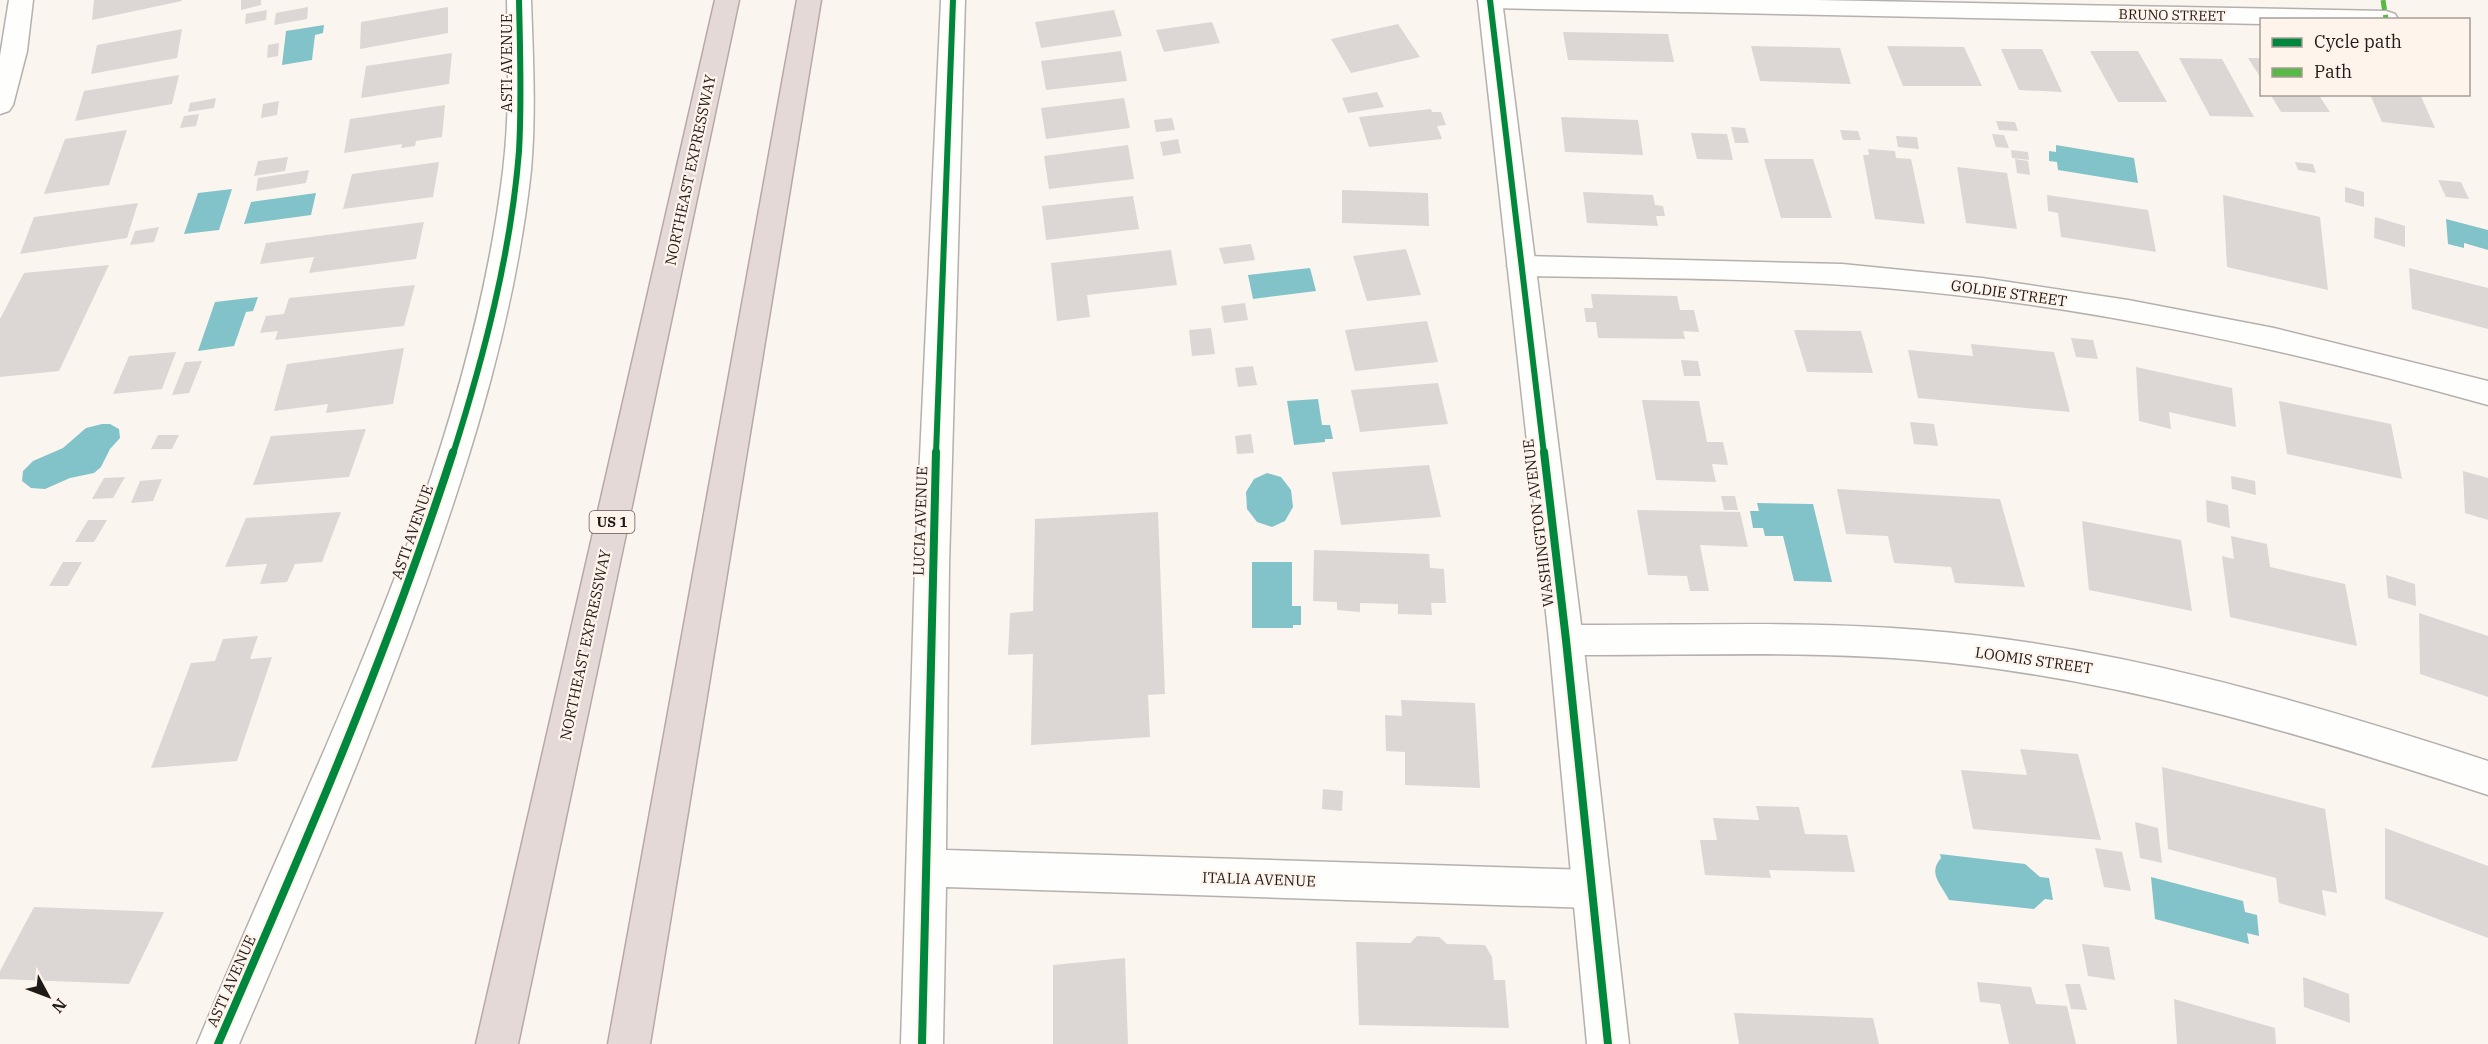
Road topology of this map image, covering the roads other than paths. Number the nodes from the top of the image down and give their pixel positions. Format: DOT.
graph roads {
  1 [pos="21,0"];
  2 [pos="519,0"];
  3 [pos="727,0"];
  4 [pos="809,0"];
  5 [pos="953,0"];
  6 [pos="1490,1"];
  7 [pos="2336,18"];
  8 [pos="0,105"];
  9 [pos="1521,266"];
  10 [pos="2488,393"];
  11 [pos="1566,640"];
  12 [pos="2488,778"];
  13 [pos="927,868"];
  14 [pos="1591,889"];
  15 [pos="218,1044"];
  16 [pos="497,1044"];
  17 [pos="629,1044"];
  18 [pos="922,1044"];
  19 [pos="1608,1044"];
  1 -- 8 [label="street"];
  2 -- 15 [label="street, ASTI AVENUE"];
  3 -- 16 [label="highway, NORTHEAST EXPRESSWAY / US 1"];
  4 -- 17 [label="highway"];
  5 -- 13 [label="street, LUCIA AVENUE"];
  6 -- 7 [label="street, BRUNO STREET"];
  6 -- 9 [label="street, WASHINGTON AVENUE"];
  9 -- 10 [label="street, GOLDIE STREET"];
  9 -- 11 [label="street, WASHINGTON AVENUE"];
  11 -- 12 [label="street, LOOMIS STREET"];
  11 -- 14 [label="street, WASHINGTON AVENUE"];
  13 -- 14 [label="street, ITALIA AVENUE"];
  13 -- 18 [label="street, LUCIA AVENUE"];
  14 -- 19 [label="street, WASHINGTON AVENUE"];
}
